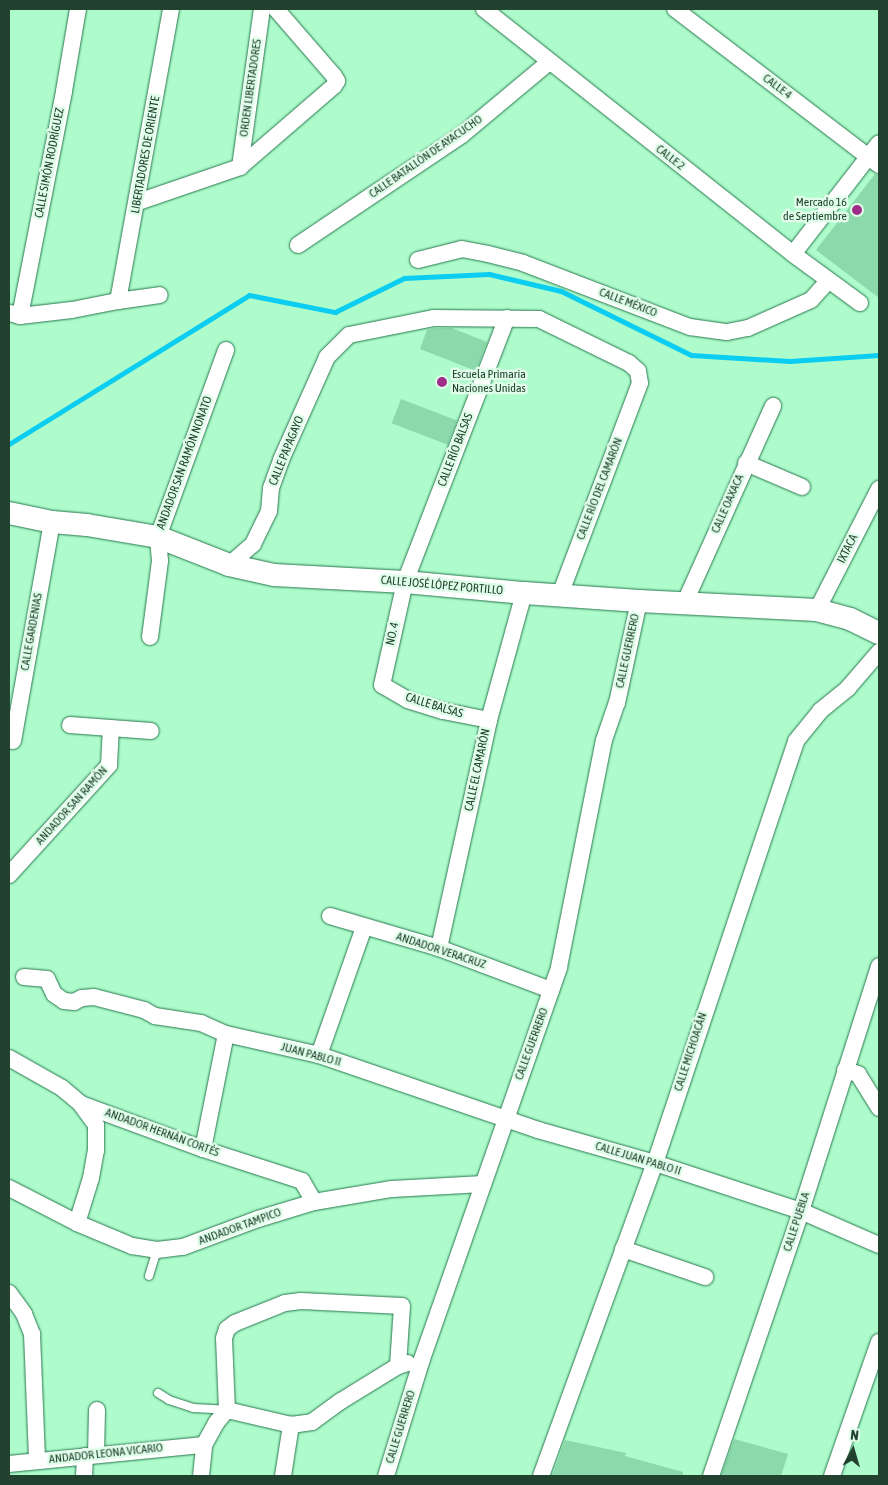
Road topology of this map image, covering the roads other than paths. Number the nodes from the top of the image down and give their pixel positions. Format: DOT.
graph roads {
  1 [pos="78,9"];
  2 [pos="171,9"];
  3 [pos="262,9"];
  4 [pos="276,9"];
  5 [pos="484,9"];
  6 [pos="675,9"];
  7 [pos="549,62"];
  8 [pos="879,143"];
  9 [pos="874,161"];
  10 [pos="240,167"];
  11 [pos="138,202"];
  12 [pos="298,245"];
  13 [pos="793,254"];
  14 [pos="418,260"];
  15 [pos="828,281"];
  16 [pos="160,295"];
  17 [pos="118,301"];
  18 [pos="860,303"];
  19 [pos="14,315"];
  20 [pos="507,318"];
  21 [pos="226,350"];
  22 [pos="773,406"];
  23 [pos="746,463"];
  24 [pos="802,487"];
  25 [pos="879,490"];
  26 [pos="9,513"];
  27 [pos="52,522"];
  28 [pos="158,538"];
  29 [pos="229,565"];
  30 [pos="405,582"];
  31 [pos="524,593"];
  32 [pos="560,595"];
  33 [pos="639,601"];
  34 [pos="685,602"];
  35 [pos="816,610"];
  36 [pos="879,633"];
  37 [pos="150,637"];
  38 [pos="879,652"];
  39 [pos="382,685"];
  40 [pos="488,720"];
  41 [pos="70,725"];
  42 [pos="111,728"];
  43 [pos="151,730"];
  44 [pos="13,741"];
  45 [pos="9,876"];
  46 [pos="330,916"];
  47 [pos="364,927"];
  48 [pos="440,948"];
  49 [pos="879,966"];
  50 [pos="24,977"];
  51 [pos="551,990"];
  52 [pos="226,1034"];
  53 [pos="319,1055"];
  54 [pos="9,1058"];
  55 [pos="845,1070"];
  56 [pos="395,1080"];
  57 [pos="81,1104"];
  58 [pos="879,1108"];
  59 [pos="504,1118"];
  60 [pos="203,1149"];
  61 [pos="655,1163"];
  62 [pos="483,1184"];
  63 [pos="9,1188"];
  64 [pos="314,1202"];
  65 [pos="801,1211"];
  66 [pos="77,1223"];
  67 [pos="879,1245"];
  68 [pos="623,1249"];
  69 [pos="157,1250"];
  70 [pos="149,1276"];
  71 [pos="705,1277"];
  72 [pos="9,1293"];
  73 [pos="879,1342"];
  74 [pos="422,1359"];
  75 [pos="398,1366"];
  76 [pos="158,1393"];
  77 [pos="97,1410"];
  78 [pos="227,1410"];
  79 [pos="291,1425"];
  80 [pos="204,1445"];
  81 [pos="91,1456"];
  82 [pos="37,1461"];
  83 [pos="9,1464"];
  84 [pos="84,1476"];
  85 [pos="201,1476"];
  86 [pos="284,1476"];
  87 [pos="386,1476"];
  88 [pos="541,1476"];
  89 [pos="711,1476"];
  90 [pos="832,1476"];
  1 -- 19 [label="street, CALLE SIMÓN RODRÍGUEZ"];
  2 -- 11 [label="street, LIBERTADORES DE ORIENTE"];
  3 -- 10 [label="street, ORDEN LIBERTADORES"];
  4 -- 10 [label="street"];
  5 -- 7 [label="street, CALLE 2"];
  6 -- 9 [label="street, CALLE 4"];
  7 -- 12 [label="street, CALLE BATALLÓN DE AYACUCHO"];
  7 -- 13 [label="street, CALLE 2"];
  8 -- 9 [label="street"];
  9 -- 13 [label="street"];
  10 -- 11 [label="street"];
  11 -- 17 [label="street, LIBERTADORES DE ORIENTE"];
  13 -- 15 [label="street, CALLE 2"];
  14 -- 15 [label="street, CALLE MÉXICO"];
  15 -- 18 [label="street, CALLE 2"];
  16 -- 17 [label="street"];
  17 -- 19 [label="street"];
  20 -- 29 [label="street, CALLE PAPAGAYO"];
  20 -- 30 [label="street, CALLE RÍO BALSAS"];
  20 -- 32 [label="street, CALLE RÍO DEL CAMARÓN"];
  21 -- 28 [label="street, ANDADOR SAN RAMÓN NONATO"];
  22 -- 23 [label="street, CALLE OAXACA"];
  23 -- 24 [label="street"];
  23 -- 34 [label="street, CALLE OAXACA"];
  25 -- 35 [label="street, IXTACA"];
  26 -- 27 [label="street, CALLE JOSÉ LÓPEZ PORTILLO"];
  27 -- 28 [label="street, CALLE JOSÉ LÓPEZ PORTILLO"];
  27 -- 44 [label="street, CALLE GARDENIAS"];
  28 -- 29 [label="street, CALLE JOSÉ LÓPEZ PORTILLO"];
  28 -- 37 [label="street, ANDADOR SAN RAMÓN NONATO"];
  29 -- 30 [label="street, CALLE JOSÉ LÓPEZ PORTILLO"];
  30 -- 31 [label="street, CALLE JOSÉ LÓPEZ PORTILLO"];
  30 -- 39 [label="street, NO. 4"];
  31 -- 32 [label="street, CALLE JOSÉ LÓPEZ PORTILLO"];
  31 -- 40 [label="street, CALLE EL CAMARÓN"];
  32 -- 33 [label="street, CALLE JOSÉ LÓPEZ PORTILLO"];
  33 -- 34 [label="street, CALLE JOSÉ LÓPEZ PORTILLO"];
  33 -- 51 [label="street, CALLE GUERRERO"];
  34 -- 35 [label="street, CALLE JOSÉ LÓPEZ PORTILLO"];
  35 -- 36 [label="street, CALLE JOSÉ LÓPEZ PORTILLO"];
  38 -- 61 [label="street, CALLE MICHOACÁN"];
  39 -- 40 [label="street, CALLE BALSAS"];
  40 -- 48 [label="street, CALLE EL CAMARÓN"];
  41 -- 42 [label="street"];
  42 -- 43 [label="street"];
  42 -- 45 [label="street, ANDADOR SAN RAMÓN"];
  46 -- 47 [label="street, ANDADOR VERACRUZ"];
  47 -- 48 [label="street, ANDADOR VERACRUZ"];
  47 -- 53 [label="street"];
  48 -- 51 [label="street, ANDADOR VERACRUZ"];
  49 -- 55 [label="street, CALLE PUEBLA"];
  50 -- 52 [label="street, JUAN PABLO II"];
  51 -- 59 [label="street, CALLE GUERRERO"];
  52 -- 53 [label="street, JUAN PABLO II"];
  52 -- 60 [label="street"];
  53 -- 56 [label="street, JUAN PABLO II"];
  54 -- 57 [label="street, ANDADOR HERNÁN CORTÉS"];
  55 -- 58 [label="street"];
  55 -- 65 [label="street, CALLE PUEBLA"];
  56 -- 59 [label="street, CALLE JUAN PABLO II"];
  57 -- 60 [label="street, ANDADOR HERNÁN CORTÉS"];
  57 -- 66 [label="street"];
  59 -- 61 [label="street, CALLE JUAN PABLO II"];
  59 -- 62 [label="street, CALLE GUERRERO"];
  60 -- 64 [label="street, ANDADOR HERNÁN CORTÉS"];
  61 -- 65 [label="street, CALLE JUAN PABLO II"];
  61 -- 68 [label="street, CALLE MICHOACÁN"];
  62 -- 64 [label="street, ANDADOR TAMPICO"];
  62 -- 74 [label="street, CALLE GUERRERO"];
  63 -- 66 [label="street, ANDADOR TAMPICO"];
  64 -- 69 [label="street, ANDADOR TAMPICO"];
  65 -- 67 [label="street, CALLE JUAN PABLO II"];
  65 -- 89 [label="street, CALLE PUEBLA"];
  66 -- 69 [label="street, ANDADOR TAMPICO"];
  68 -- 71 [label="street"];
  68 -- 88 [label="street, CALLE MICHOACÁN"];
  69 -- 70 [label="lane"];
  72 -- 82 [label="street"];
  73 -- 90 [label="street"];
  74 -- 75 [label="street"];
  74 -- 87 [label="street, CALLE GUERRERO"];
  75 -- 78 [label="street"];
  75 -- 79 [label="street"];
  76 -- 78 [label="lane"];
  77 -- 81 [label="street"];
  78 -- 79 [label="street"];
  78 -- 80 [label="street"];
  79 -- 86 [label="street"];
  80 -- 81 [label="street, ANDADOR LEONA VICARIO"];
  80 -- 85 [label="street"];
  81 -- 82 [label="street, ANDADOR LEONA VICARIO"];
  81 -- 84 [label="street"];
  82 -- 83 [label="street, ANDADOR LEONA VICARIO"];
}
